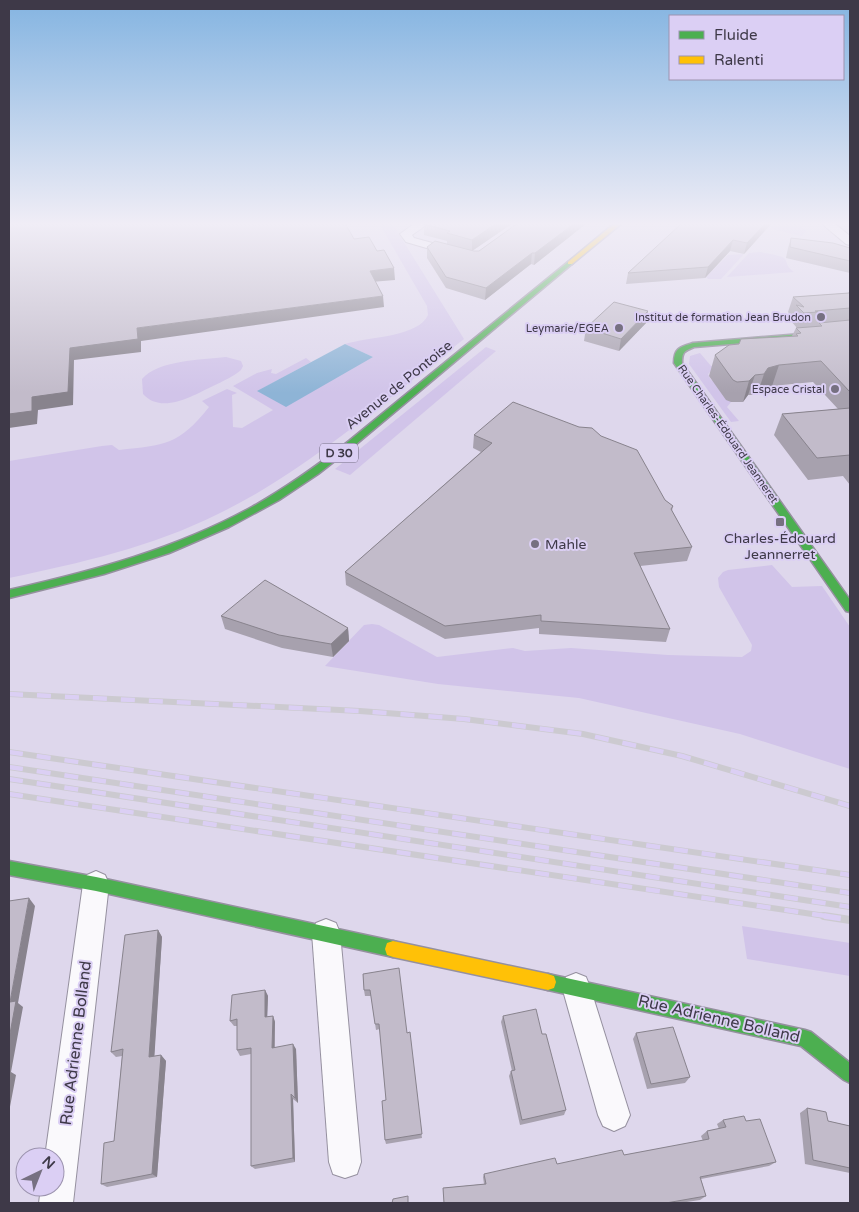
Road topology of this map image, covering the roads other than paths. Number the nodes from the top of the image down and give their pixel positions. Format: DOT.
graph roads {
  1 [pos="550,280"];
  2 [pos="850,332"];
  3 [pos="9,594"];
  4 [pos="850,608"];
  5 [pos="9,868"];
  6 [pos="96,884"];
  7 [pos="326,933"];
  8 [pos="576,987"];
  9 [pos="850,1074"];
  10 [pos="614,1115"];
  11 [pos="345,1162"];
  12 [pos="56,1203"];
  1 -- 3 [label="street, Avenue de Pontoise / D 30"];
  2 -- 4 [label="street, Rue Charles-Édouard Jeanneret"];
  5 -- 6 [label="street, Rue Adrienne Bolland"];
  6 -- 7 [label="street, Rue Adrienne Bolland"];
  6 -- 12 [label="street, Rue Adrienne Bolland"];
  7 -- 8 [label="street, Rue Adrienne Bolland"];
  7 -- 11 [label="street"];
  8 -- 9 [label="street, Rue Adrienne Bolland"];
  8 -- 10 [label="street"];
}
